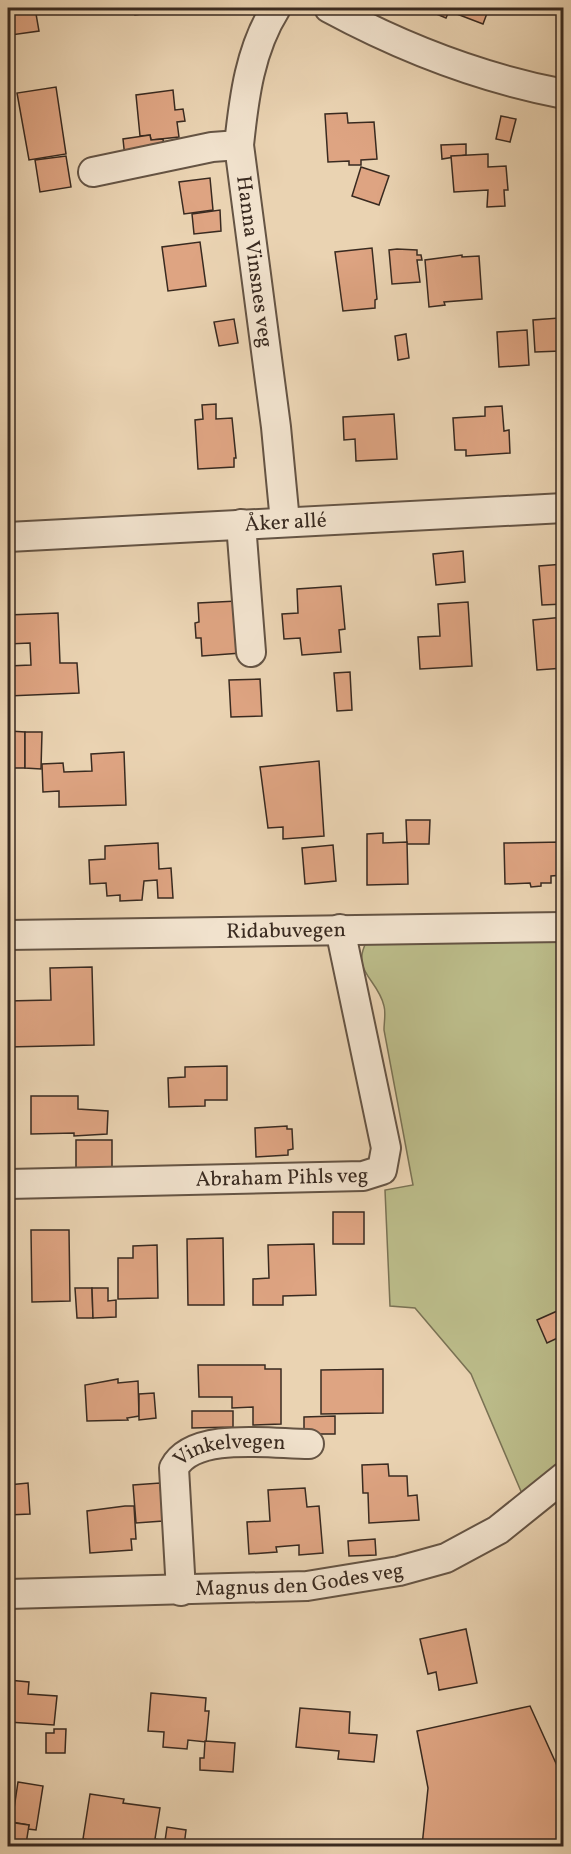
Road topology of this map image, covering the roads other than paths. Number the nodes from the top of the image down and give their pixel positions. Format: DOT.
graph roads {
  1 [pos="276,8"];
  2 [pos="329,8"];
  3 [pos="564,94"];
  4 [pos="239,145"];
  5 [pos="93,172"];
  6 [pos="564,508"];
  7 [pos="285,522"];
  8 [pos="241,524"];
  9 [pos="8,537"];
  10 [pos="251,652"];
  11 [pos="564,927"];
  12 [pos="340,928"];
  13 [pos="8,935"];
  14 [pos="8,1184"];
  15 [pos="309,1444"];
  16 [pos="564,1477"];
  17 [pos="181,1591"];
  18 [pos="8,1594"];
  1 -- 4 [label="street, Hanna Vinsnes veg"];
  2 -- 3 [label="street"];
  4 -- 5 [label="street"];
  4 -- 7 [label="street, Hanna Vinsnes veg"];
  6 -- 7 [label="street, Åker allé"];
  7 -- 8 [label="street, Åker allé"];
  8 -- 9 [label="street, Åker allé"];
  8 -- 10 [label="street"];
  11 -- 12 [label="street, Ridabuvegen"];
  12 -- 13 [label="street, Ridabuvegen"];
  12 -- 14 [label="street, Abraham Pihls veg"];
  15 -- 17 [label="street, Vinkelvegen"];
  16 -- 17 [label="street, Magnus den Godes veg"];
  17 -- 18 [label="street, Magnus den Godes veg"];
}
